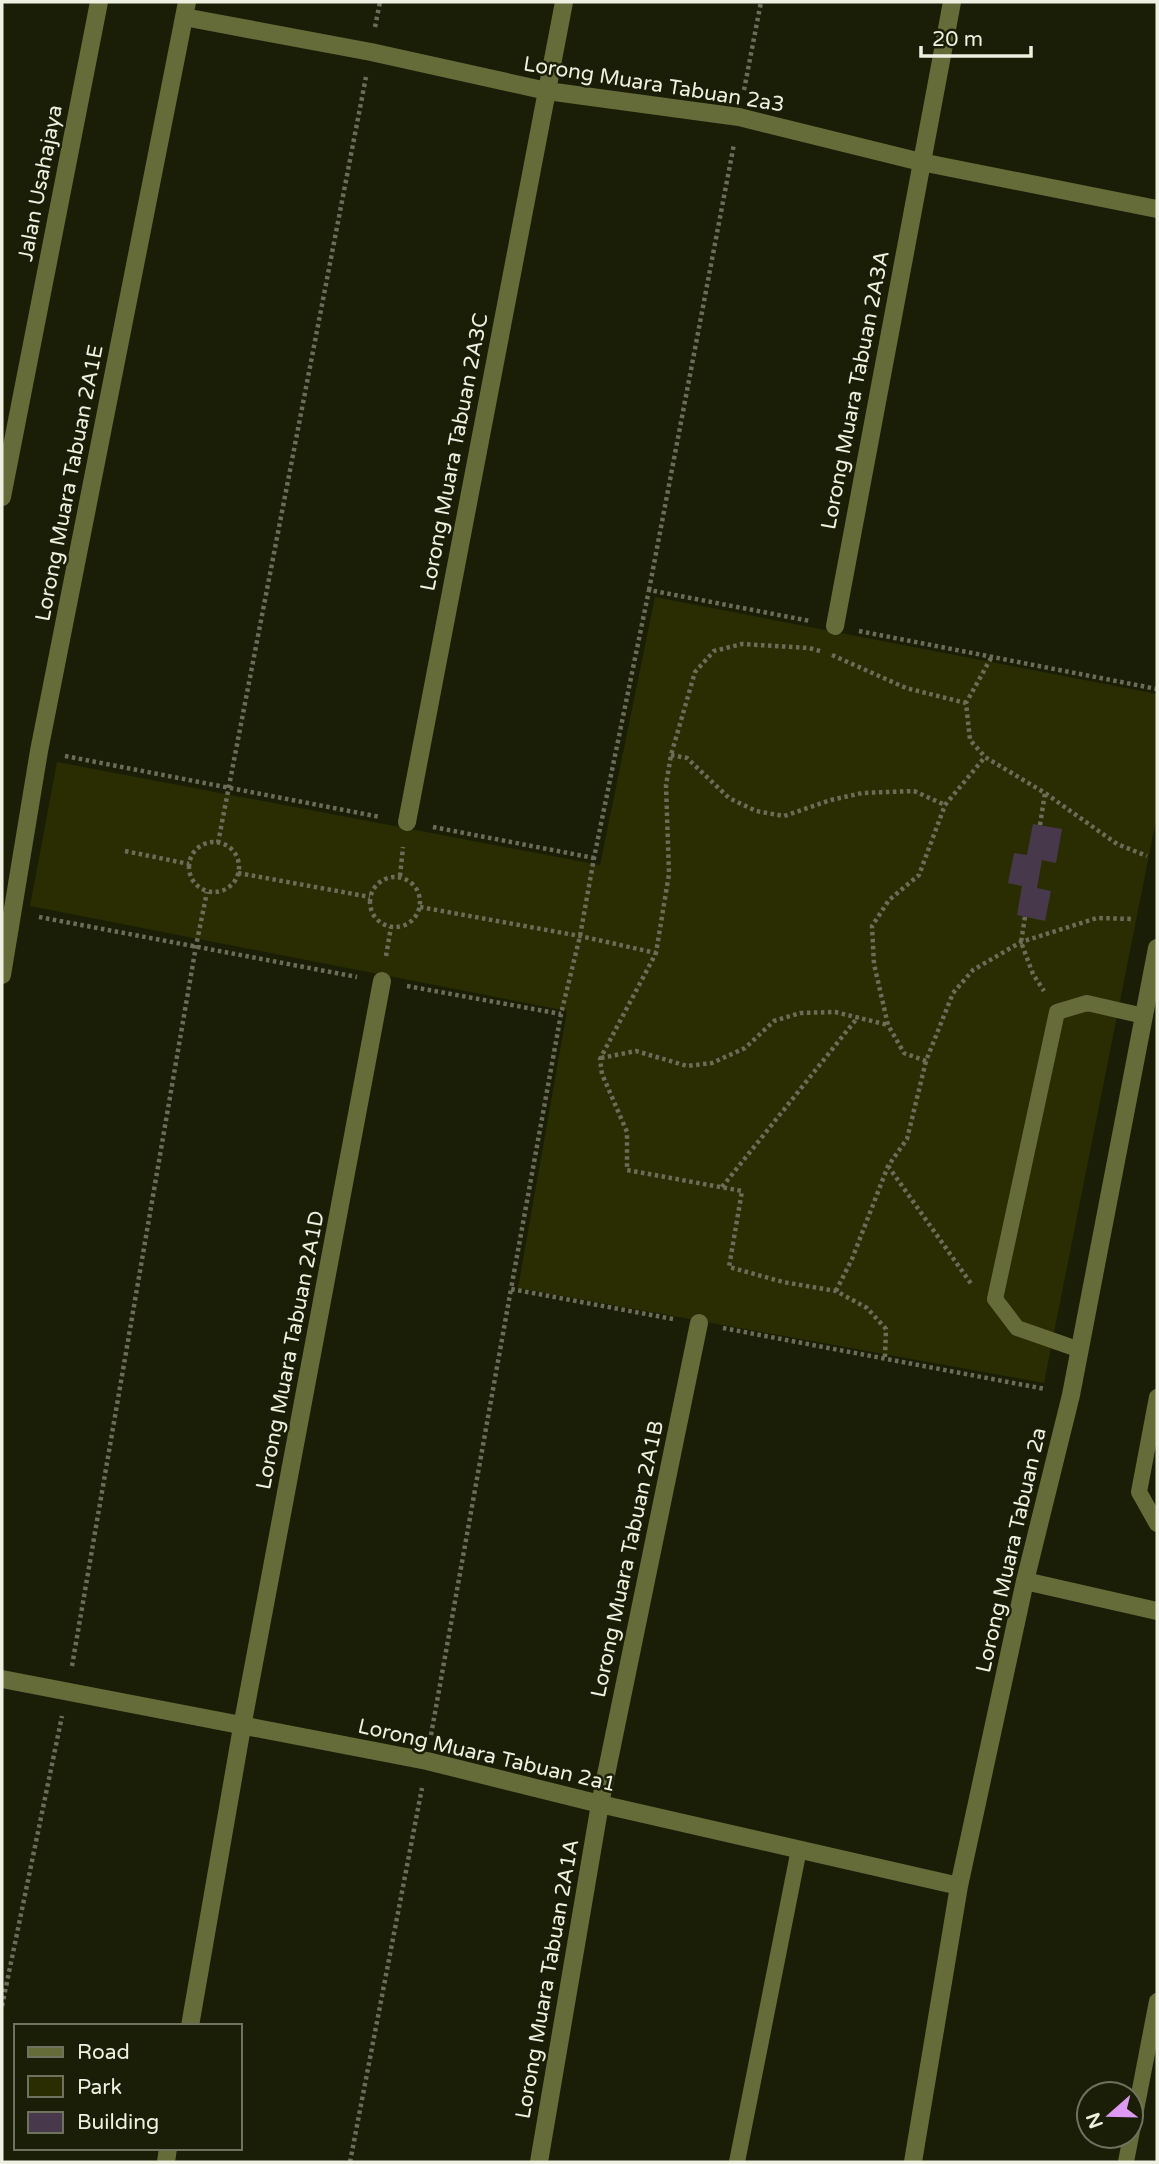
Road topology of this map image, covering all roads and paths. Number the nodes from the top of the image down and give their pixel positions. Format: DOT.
graph roads {
  1 [pos="99,2"];
  2 [pos="380,2"];
  3 [pos="564,2"];
  4 [pos="761,2"];
  5 [pos="952,2"];
  6 [pos="185,9"];
  7 [pos="370,52"];
  8 [pos="547,91"];
  9 [pos="739,117"];
  10 [pos="921,162"];
  11 [pos="1157,209"];
  12 [pos="2,497"];
  13 [pos="649,590"];
  14 [pos="835,626"];
  15 [pos="991,658"];
  16 [pos="1157,690"];
  17 [pos="966,704"];
  18 [pos="39,751"];
  19 [pos="671,755"];
  20 [pos="985,757"];
  21 [pos="227,789"];
  22 [pos="1045,793"];
  23 [pos="945,805"];
  24 [pos="407,822"];
  25 [pos="1040,825"];
  26 [pos="218,842"];
  27 [pos="125,851"];
  28 [pos="1147,856"];
  29 [pos="594,858"];
  30 [pos="189,863"];
  31 [pos="239,873"];
  32 [pos="207,892"];
  33 [pos="370,897"];
  34 [pos="420,907"];
  35 [pos="14,912"];
  36 [pos="1025,917"];
  37 [pos="1132,919"];
  38 [pos="580,936"];
  39 [pos="1021,942"];
  40 [pos="196,946"];
  41 [pos="1157,948"];
  42 [pos="656,953"];
  43 [pos="2,975"];
  44 [pos="382,981"];
  45 [pos="1056,1012"];
  46 [pos="561,1014"];
  47 [pos="1144,1016"];
  48 [pos="858,1017"];
  49 [pos="888,1025"];
  50 [pos="600,1059"];
  51 [pos="926,1061"];
  52 [pos="888,1166"];
  53 [pos="722,1187"];
  54 [pos="511,1289"];
  55 [pos="836,1291"];
  56 [pos="995,1299"];
  57 [pos="699,1323"];
  58 [pos="1080,1350"];
  59 [pos="885,1357"];
  60 [pos="1071,1395"];
  61 [pos="1157,1397"];
  62 [pos="1157,1524"];
  63 [pos="1025,1581"];
  64 [pos="1157,1611"];
  65 [pos="2,1679"];
  66 [pos="67,1692"];
  67 [pos="242,1727"];
  68 [pos="427,1761"];
  69 [pos="600,1804"];
  70 [pos="799,1849"];
  71 [pos="959,1886"];
  72 [pos="1157,2001"];
  73 [pos="2,2006"];
  74 [pos="190,2024"];
  75 [pos="350,2162"];
  76 [pos="539,2162"];
  77 [pos="737,2162"];
  78 [pos="913,2162"];
  79 [pos="1126,2162"];
  1 -- 12 [label="street, Jalan Usahajaya"];
  2 -- 7 [label="path"];
  3 -- 8 [label="street, Lorong Muara Tabuan 2A3C"];
  4 -- 9 [label="path"];
  5 -- 10 [label="street, Lorong Muara Tabuan 2A3A"];
  6 -- 7 [label="street, Lorong Muara Tabuan 2a3"];
  6 -- 18 [label="street, Lorong Muara Tabuan 2A1E"];
  7 -- 8 [label="street, Lorong Muara Tabuan 2a3"];
  7 -- 21 [label="path"];
  8 -- 9 [label="street, Lorong Muara Tabuan 2a3"];
  8 -- 24 [label="street, Lorong Muara Tabuan 2A3C"];
  9 -- 10 [label="street, Lorong Muara Tabuan 2a3"];
  9 -- 13 [label="path"];
  10 -- 11 [label="street, Lorong Muara Tabuan 2a3"];
  10 -- 14 [label="street, Lorong Muara Tabuan 2A3A"];
  13 -- 14 [label="path"];
  13 -- 29 [label="path"];
  14 -- 15 [label="path"];
  15 -- 16 [label="path"];
  15 -- 17 [label="path"];
  17 -- 19 [label="path"];
  17 -- 20 [label="path"];
  18 -- 21 [label="path"];
  18 -- 35 [label="street, Lorong Muara Tabuan 2A1E"];
  19 -- 23 [label="path"];
  19 -- 42 [label="path"];
  20 -- 22 [label="path"];
  20 -- 23 [label="path"];
  21 -- 24 [label="path"];
  21 -- 26 [label="path"];
  22 -- 25 [label="path"];
  22 -- 28 [label="path"];
  23 -- 49 [label="path"];
  24 -- 29 [label="path"];
  26 -- 30 [label="path"];
  26 -- 31 [label="path"];
  27 -- 30 [label="path"];
  29 -- 38 [label="path"];
  30 -- 32 [label="path"];
  31 -- 32 [label="path"];
  31 -- 33 [label="path"];
  32 -- 40 [label="path"];
  33 -- 34 [label="path"];
  33 -- 34 [label="path"];
  34 -- 38 [label="path"];
  35 -- 40 [label="path"];
  35 -- 43 [label="street, Lorong Muara Tabuan 2A1E"];
  36 -- 39 [label="path"];
  37 -- 39 [label="path"];
  38 -- 42 [label="path"];
  38 -- 46 [label="path"];
  39 -- 45 [label="path"];
  39 -- 51 [label="path"];
  40 -- 44 [label="path"];
  40 -- 66 [label="path"];
  41 -- 47 [label="street, Lorong Muara Tabuan 2a"];
  42 -- 50 [label="path"];
  44 -- 46 [label="path"];
  44 -- 67 [label="street, Lorong Muara Tabuan 2A1D"];
  45 -- 47 [label="lane"];
  45 -- 56 [label="lane"];
  46 -- 54 [label="path"];
  47 -- 58 [label="street, Lorong Muara Tabuan 2a"];
  48 -- 49 [label="path"];
  48 -- 50 [label="path"];
  48 -- 53 [label="path"];
  49 -- 51 [label="path"];
  50 -- 53 [label="path"];
  51 -- 52 [label="path"];
  52 -- 55 [label="path"];
  52 -- 56 [label="path"];
  53 -- 55 [label="path"];
  54 -- 57 [label="path"];
  54 -- 68 [label="path"];
  55 -- 59 [label="path"];
  56 -- 58 [label="lane"];
  57 -- 59 [label="path"];
  57 -- 69 [label="street, Lorong Muara Tabuan 2A1B"];
  58 -- 60 [label="street, Lorong Muara Tabuan 2a"];
  59 -- 60 [label="path"];
  60 -- 63 [label="street, Lorong Muara Tabuan 2a"];
  61 -- 62 [label="lane"];
  63 -- 64 [label="street"];
  63 -- 71 [label="street, Lorong Muara Tabuan 2a"];
  65 -- 66 [label="street, Lorong Muara Tabuan 2a1"];
  66 -- 67 [label="street, Lorong Muara Tabuan 2a1"];
  66 -- 73 [label="path"];
  67 -- 68 [label="street, Lorong Muara Tabuan 2a1"];
  67 -- 74 [label="street, Lorong Muara Tabuan 2A1D"];
  68 -- 69 [label="street, Lorong Muara Tabuan 2a1"];
  68 -- 75 [label="path"];
  69 -- 70 [label="street, Lorong Muara Tabuan 2a1"];
  69 -- 76 [label="street, Lorong Muara Tabuan 2A1A"];
  70 -- 71 [label="street, Lorong Muara Tabuan 2a1"];
  70 -- 77 [label="lane"];
  71 -- 78 [label="street, Lorong Muara Tabuan 2a"];
  72 -- 79 [label="lane"];
}
